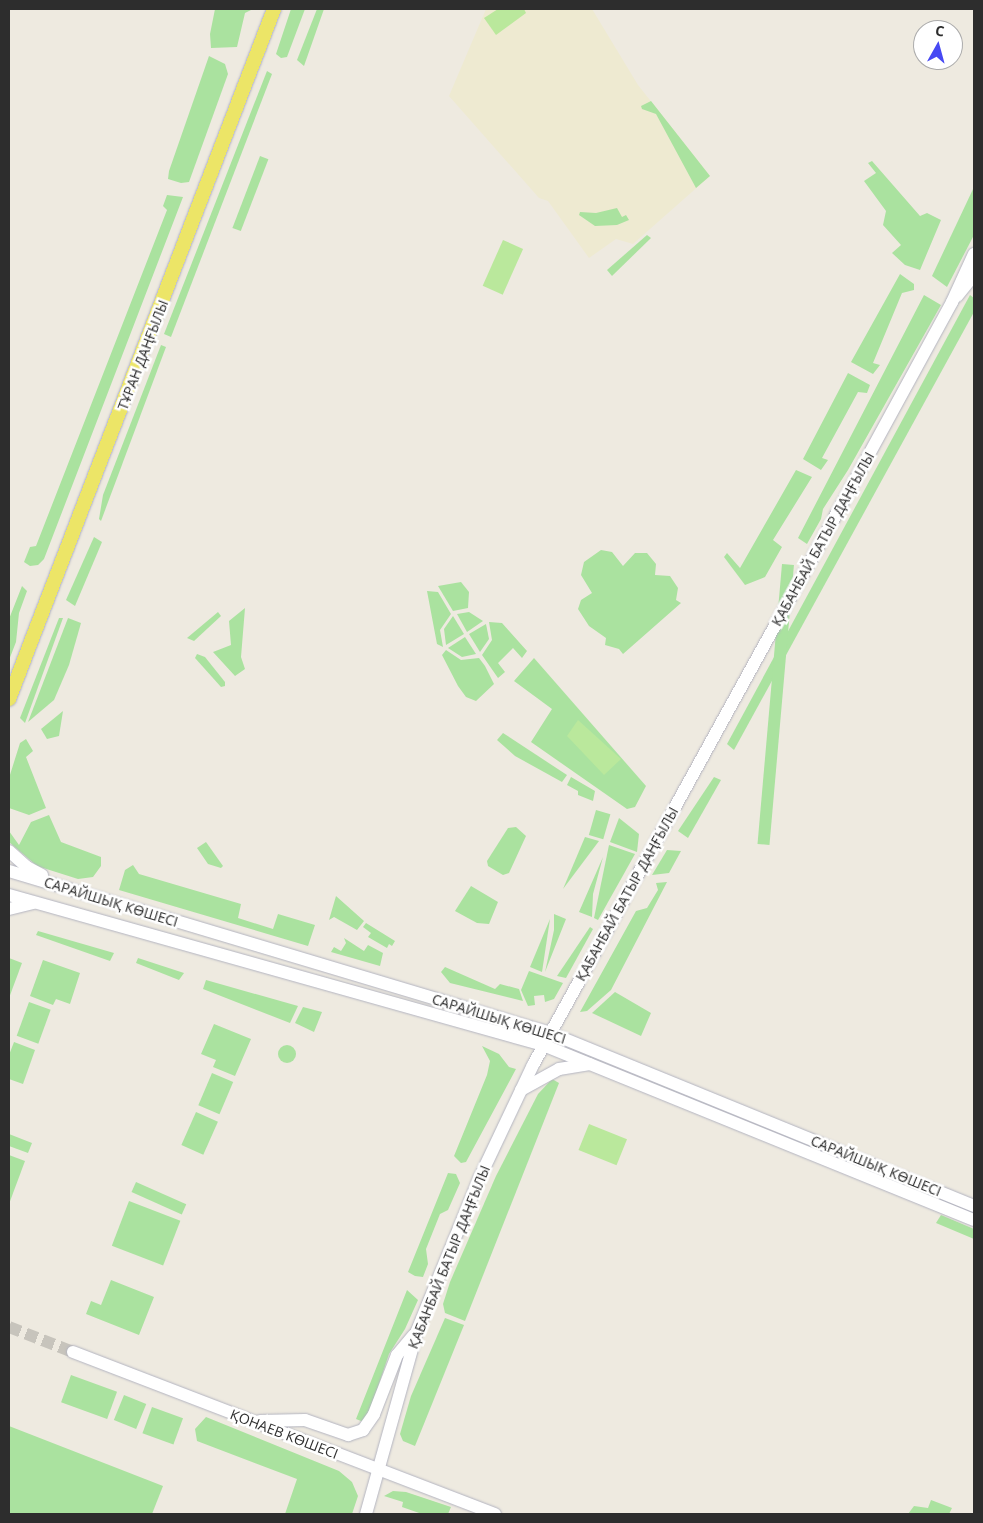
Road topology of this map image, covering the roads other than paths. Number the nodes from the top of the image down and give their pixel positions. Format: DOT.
graph roads {
  1 [pos="274,9"];
  2 [pos="974,254"];
  3 [pos="974,275"];
  4 [pos="952,302"];
  5 [pos="9,699"];
  6 [pos="9,851"];
  7 [pos="9,872"];
  8 [pos="67,888"];
  9 [pos="9,896"];
  10 [pos="36,903"];
  11 [pos="9,909"];
  12 [pos="550,1033"];
  13 [pos="543,1045"];
  14 [pos="591,1064"];
  15 [pos="521,1090"];
  16 [pos="974,1206"];
  17 [pos="974,1220"];
  18 [pos="417,1332"];
  19 [pos="74,1352"];
  20 [pos="253,1422"];
  21 [pos="376,1470"];
  22 [pos="366,1514"];
  23 [pos="495,1514"];
  1 -- 5 [label="main road, ТҰРАН ДАҢҒЫЛЫ"];
  2 -- 4 [label="main road, ҚАБАНБАЙ БАТЫР ДАҢҒЫЛЫ"];
  3 -- 4 [label="main road, ҚАБАНБАЙ БАТЫР ДАҢҒЫЛЫ"];
  4 -- 12 [label="main road, ҚАБАНБАЙ БАТЫР ДАҢҒЫЛЫ"];
  6 -- 8 [label="main road"];
  7 -- 8 [label="main road, САРАЙШЫҚ КӨШЕСІ"];
  8 -- 12 [label="main road, САРАЙШЫҚ КӨШЕСІ"];
  9 -- 10 [label="main road, САРАЙШЫҚ КӨШЕСІ"];
  10 -- 11 [label="main road"];
  10 -- 13 [label="main road, САРАЙШЫҚ КӨШЕСІ"];
  12 -- 13 [label="main road, ҚАБАНБАЙ БАТЫР ДАҢҒЫЛЫ"];
  12 -- 16 [label="main road, САРАЙШЫҚ КӨШЕСІ"];
  13 -- 14 [label="main road, САРАЙШЫҚ КӨШЕСІ"];
  13 -- 15 [label="main road, ҚАБАНБАЙ БАТЫР ДАҢҒЫЛЫ"];
  14 -- 15 [label="main road"];
  14 -- 17 [label="main road, САРАЙШЫҚ КӨШЕСІ"];
  15 -- 18 [label="main road, ҚАБАНБАЙ БАТЫР ДАҢҒЫЛЫ"];
  18 -- 20 [label="main road"];
  18 -- 21 [label="main road, ҚАБАНБАЙ БАТЫР ДАҢҒЫЛЫ"];
  19 -- 20 [label="main road, ҚОНАЕВ КӨШЕСІ"];
  20 -- 21 [label="main road, ҚОНАЕВ КӨШЕСІ"];
  21 -- 22 [label="main road, ҚАБАНБАЙ БАТЫР ДАҢҒЫЛЫ"];
  21 -- 23 [label="main road, ҚОНАЕВ КӨШЕСІ"];
}
